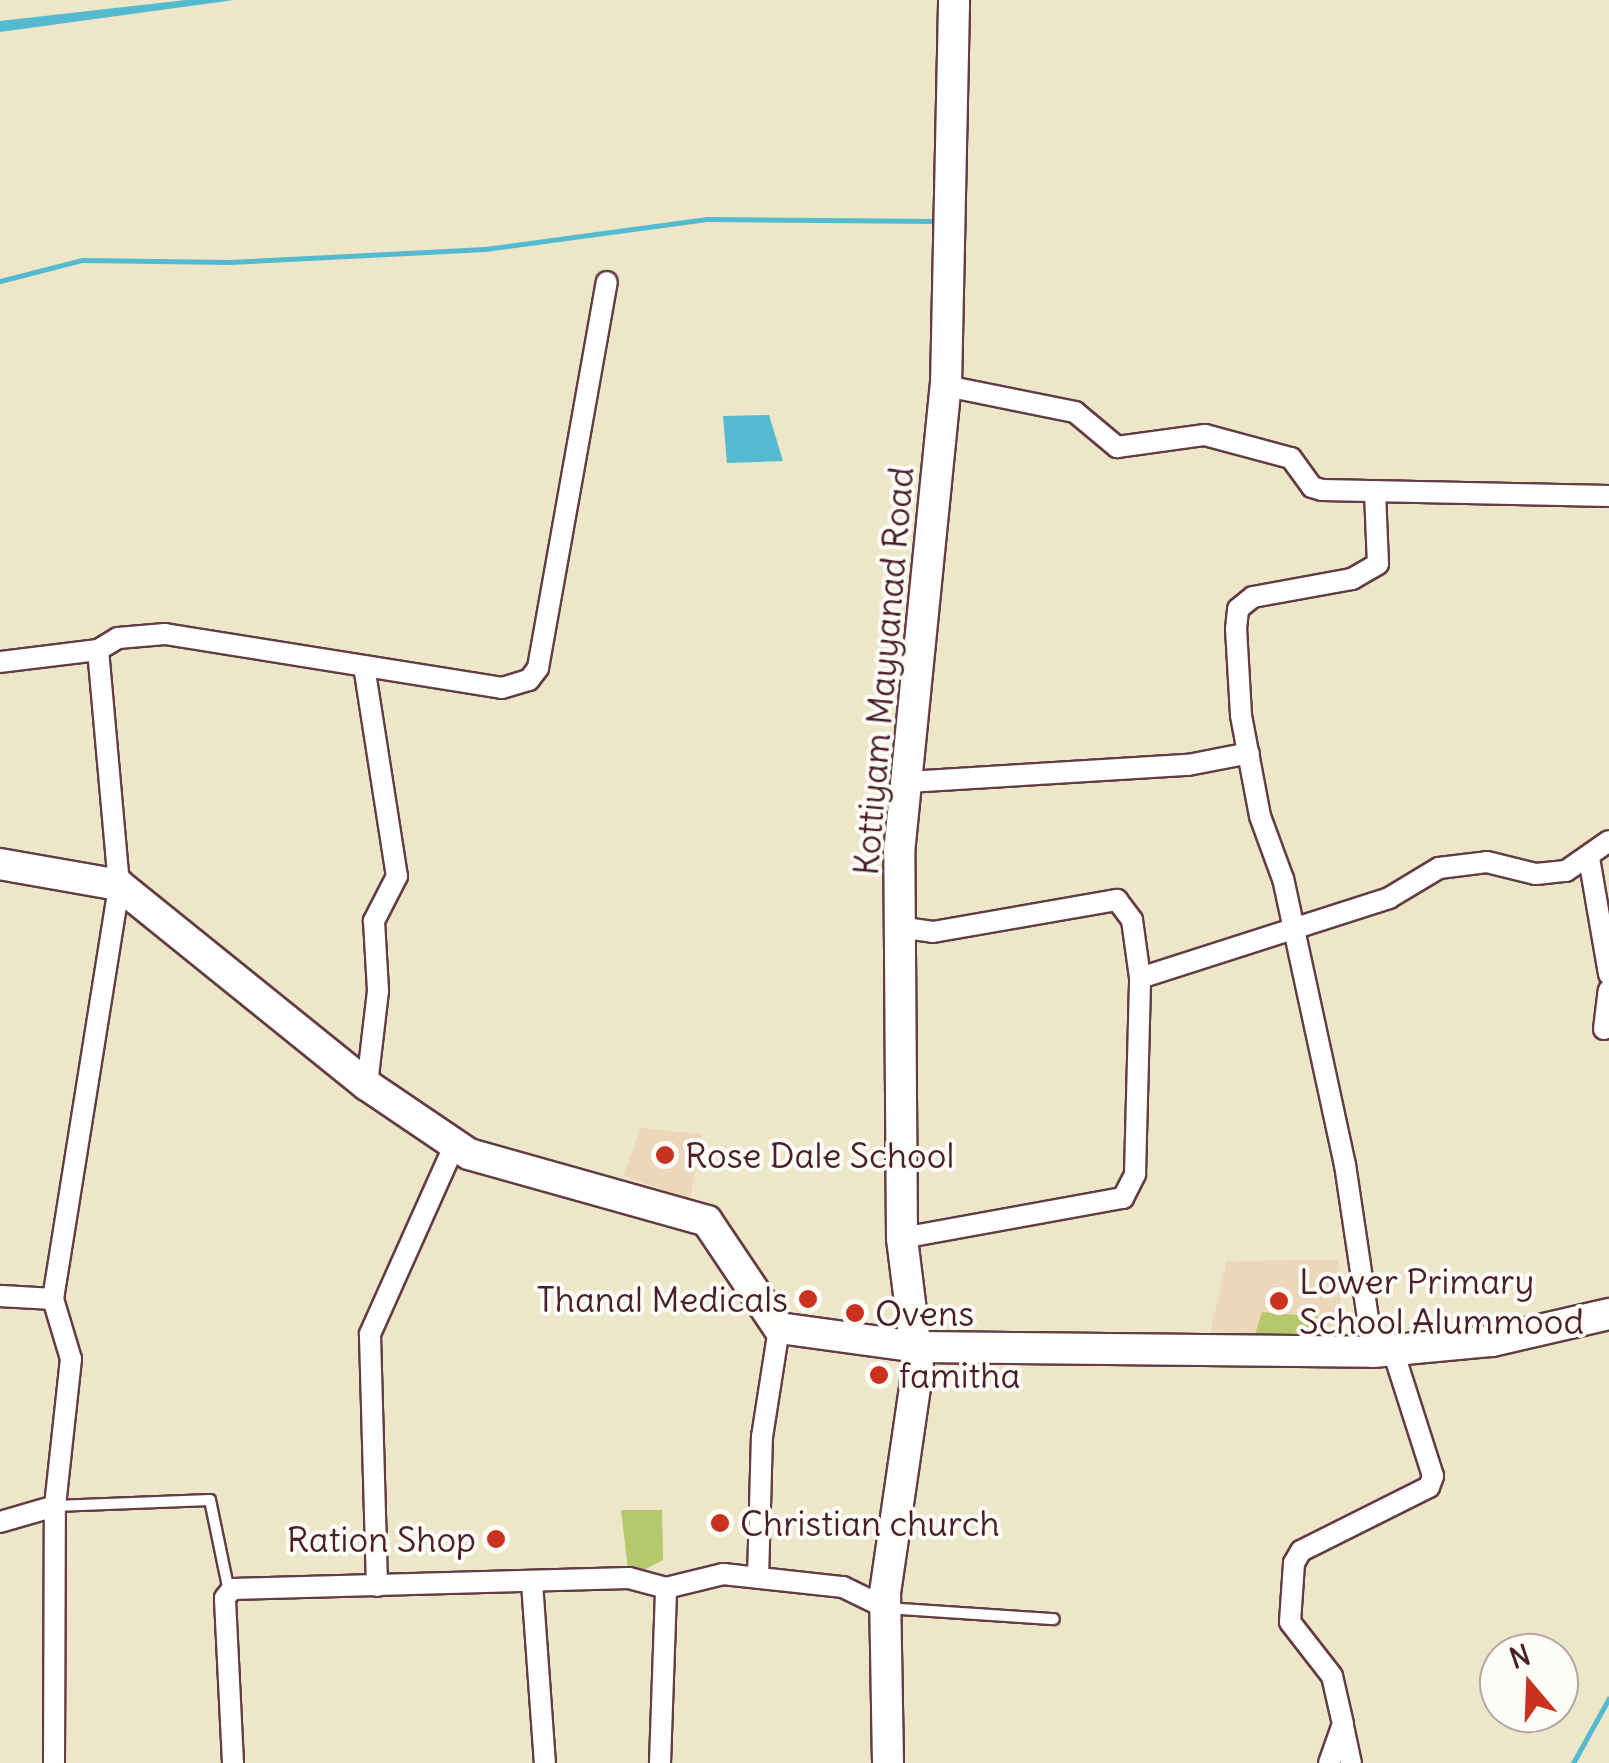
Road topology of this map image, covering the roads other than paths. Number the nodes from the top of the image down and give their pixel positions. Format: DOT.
graph roads {
  1 [pos="954,0"];
  2 [pos="607,282"];
  3 [pos="946,386"];
  4 [pos="1375,492"];
  5 [pos="1609,496"];
  6 [pos="98,650"];
  7 [pos="0,662"];
  8 [pos="364,666"];
  9 [pos="1249,753"];
  10 [pos="908,782"];
  11 [pos="1609,841"];
  12 [pos="1589,858"];
  13 [pos="0,864"];
  14 [pos="119,885"];
  15 [pos="1292,924"];
  16 [pos="898,926"];
  17 [pos="1609,974"];
  18 [pos="1140,978"];
  19 [pos="1609,990"];
  20 [pos="1604,1029"];
  21 [pos="366,1085"];
  22 [pos="456,1144"];
  23 [pos="902,1238"];
  24 [pos="0,1296"];
  25 [pos="53,1299"];
  26 [pos="1609,1314"];
  27 [pos="779,1328"];
  28 [pos="918,1347"];
  29 [pos="1383,1352"];
  30 [pos="55,1506"];
  31 [pos="0,1522"];
  32 [pos="758,1578"];
  33 [pos="532,1583"];
  34 [pos="377,1586"];
  35 [pos="666,1588"];
  36 [pos="229,1592"];
  37 [pos="886,1608"];
  38 [pos="1054,1619"];
  39 [pos="1343,1724"];
  40 [pos="54,1763"];
  41 [pos="233,1763"];
  42 [pos="545,1763"];
  43 [pos="660,1763"];
  44 [pos="888,1763"];
  45 [pos="1329,1763"];
  46 [pos="1350,1763"];
  1 -- 3 [label="street, Kottiyam Mayyanad Road"];
  2 -- 8 [label="street"];
  3 -- 4 [label="street"];
  3 -- 10 [label="street, Kottiyam Mayyanad Road"];
  4 -- 5 [label="street"];
  4 -- 9 [label="street"];
  6 -- 7 [label="street"];
  6 -- 8 [label="street"];
  6 -- 14 [label="street"];
  8 -- 21 [label="street"];
  9 -- 10 [label="street"];
  9 -- 15 [label="street"];
  10 -- 16 [label="street, Kottiyam Mayyanad Road"];
  11 -- 12 [label="street"];
  12 -- 15 [label="street"];
  12 -- 17 [label="street"];
  13 -- 14 [label="street"];
  14 -- 21 [label="street"];
  14 -- 25 [label="street"];
  15 -- 18 [label="street"];
  15 -- 29 [label="street"];
  16 -- 18 [label="street"];
  16 -- 23 [label="street, Kottiyam Mayyanad Road"];
  18 -- 23 [label="street"];
  19 -- 20 [label="street"];
  21 -- 22 [label="street"];
  22 -- 27 [label="street"];
  22 -- 34 [label="street"];
  23 -- 28 [label="street, Kottiyam Mayyanad Road"];
  24 -- 25 [label="street"];
  25 -- 30 [label="street"];
  26 -- 29 [label="street"];
  27 -- 28 [label="street"];
  27 -- 32 [label="street"];
  28 -- 29 [label="street"];
  28 -- 37 [label="street, Kottiyam Mayyanad Road"];
  29 -- 39 [label="street"];
  30 -- 31 [label="street"];
  30 -- 36 [label="lane"];
  30 -- 40 [label="street"];
  32 -- 35 [label="street"];
  32 -- 37 [label="street"];
  33 -- 34 [label="street"];
  33 -- 35 [label="street"];
  33 -- 42 [label="street"];
  34 -- 36 [label="street"];
  35 -- 43 [label="street"];
  36 -- 41 [label="street"];
  37 -- 38 [label="lane"];
  37 -- 44 [label="street, Kottiyam Mayyanad Road"];
  39 -- 45 [label="street"];
  39 -- 46 [label="street"];
}
